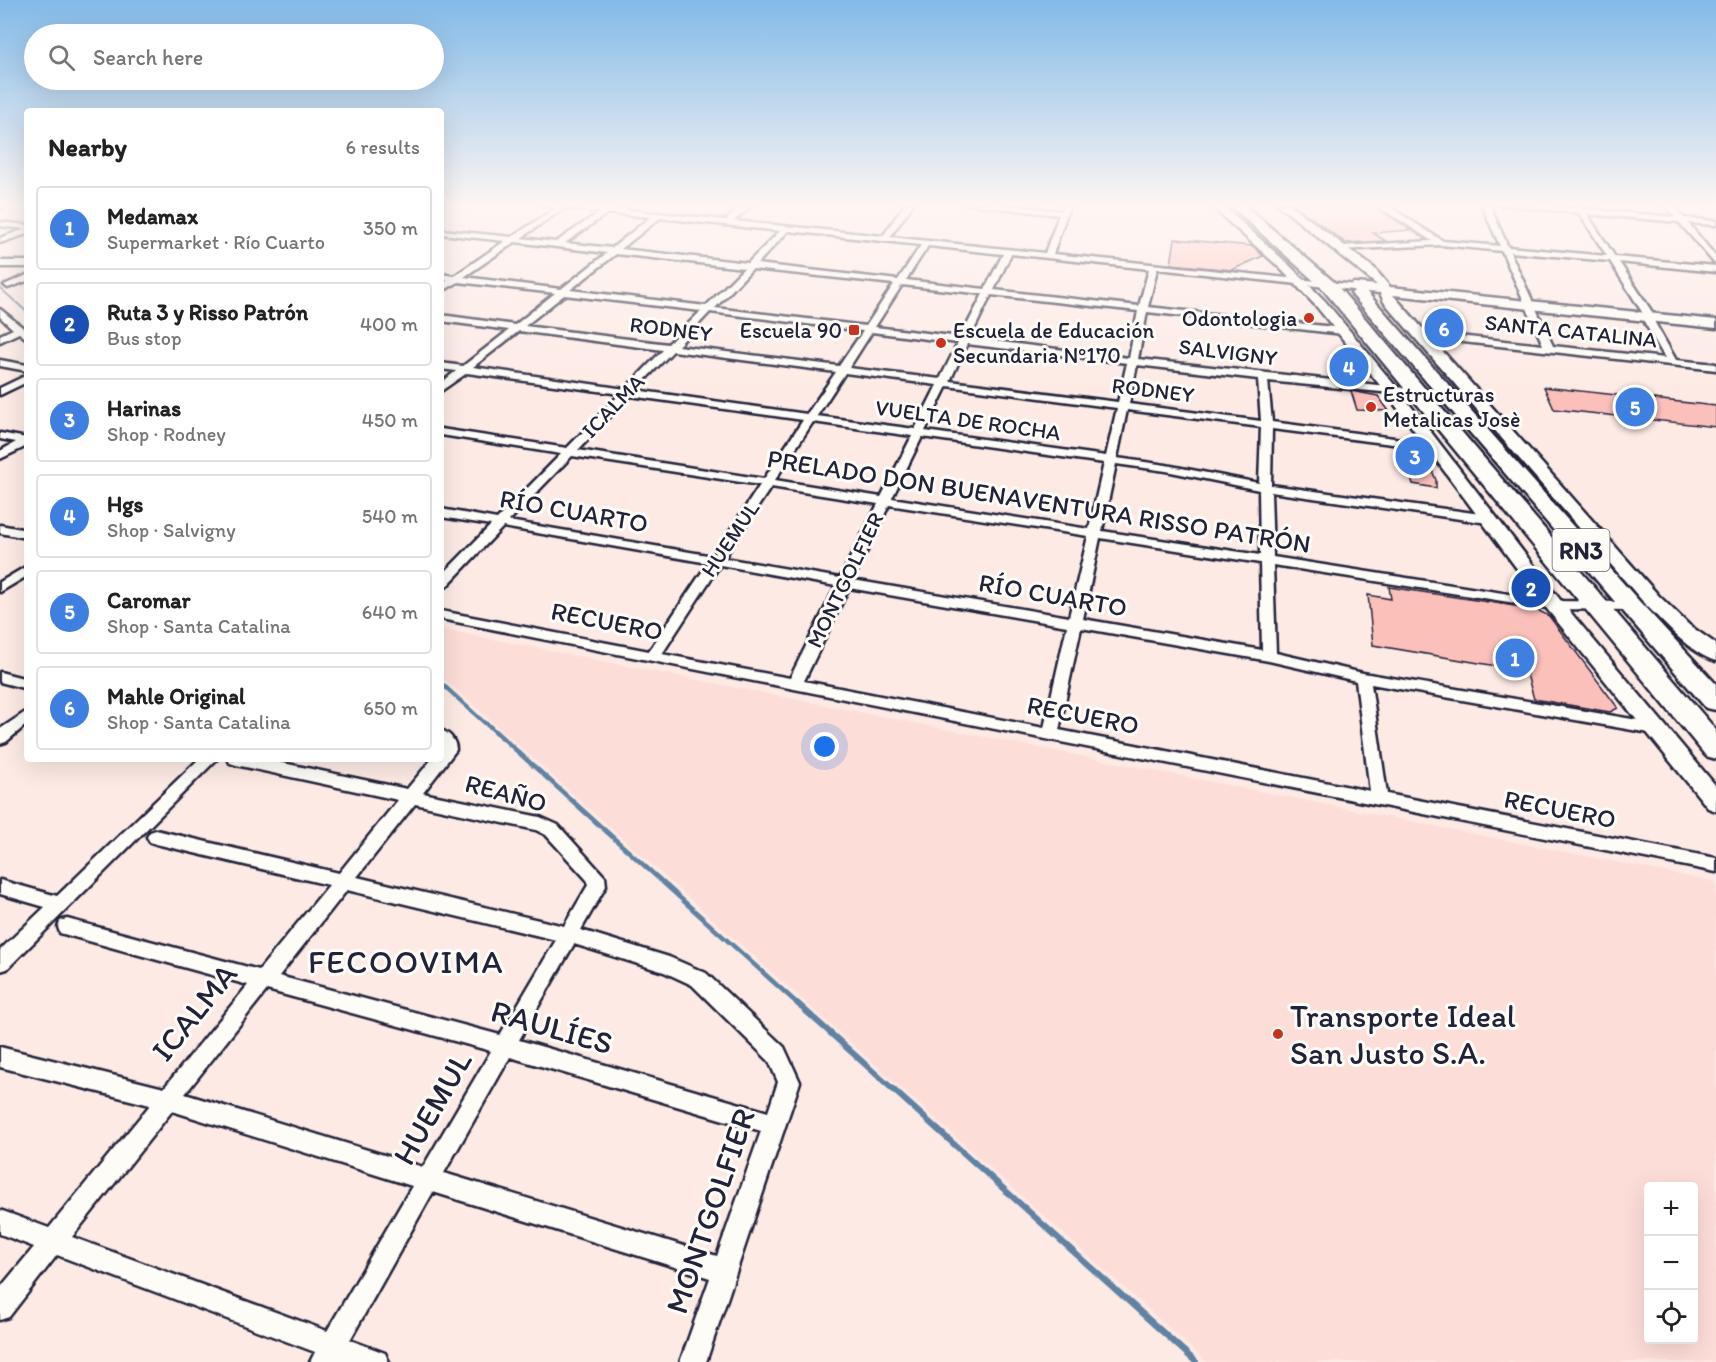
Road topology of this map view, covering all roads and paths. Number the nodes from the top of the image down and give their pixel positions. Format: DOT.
graph roads {
  1 [pos="1154,267"];
  2 [pos="1330,267"];
  3 [pos="473,268"];
  4 [pos="595,268"];
  5 [pos="748,268"];
  6 [pos="765,268"];
  7 [pos="910,268"];
  8 [pos="1000,268"];
  9 [pos="1159,268"];
  10 [pos="1286,268"];
  11 [pos="1309,268"];
  12 [pos="1366,268"];
  13 [pos="1515,268"];
  14 [pos="1618,268"];
  15 [pos="444,277"];
  16 [pos="24,279"];
  17 [pos="456,279"];
  18 [pos="900,282"];
  19 [pos="1300,282"];
  20 [pos="8,285"];
  21 [pos="1328,285"];
  22 [pos="444,287"];
  23 [pos="1354,287"];
  24 [pos="1385,290"];
  25 [pos="989,291"];
  26 [pos="564,292"];
  27 [pos="1531,305"];
  28 [pos="708,309"];
  29 [pos="1143,309"];
  30 [pos="0,312"];
  31 [pos="444,318"];
  32 [pos="1649,318"];
  33 [pos="1716,324"];
  34 [pos="516,328"];
  35 [pos="870,329"];
  36 [pos="1366,330"];
  37 [pos="1343,331"];
  38 [pos="23,333"];
  39 [pos="1421,335"];
  40 [pos="0,339"];
  41 [pos="965,339"];
  42 [pos="670,348"];
  43 [pos="1549,348"];
  44 [pos="1360,352"];
  45 [pos="1133,360"];
  46 [pos="1672,362"];
  47 [pos="0,363"];
  48 [pos="444,366"];
  49 [pos="24,367"];
  50 [pos="1716,367"];
  51 [pos="464,369"];
  52 [pos="842,370"];
  53 [pos="1263,377"];
  54 [pos="24,380"];
  55 [pos="943,383"];
  56 [pos="444,386"];
  57 [pos="1392,391"];
  58 [pos="0,392"];
  59 [pos="626,393"];
  60 [pos="1419,394"];
  61 [pos="1450,396"];
  62 [pos="1474,398"];
  63 [pos="1122,406"];
  64 [pos="810,418"];
  65 [pos="1495,419"];
  66 [pos="1267,425"];
  67 [pos="444,432"];
  68 [pos="920,433"];
  69 [pos="0,436"];
  70 [pos="24,440"];
  71 [pos="24,443"];
  72 [pos="1432,446"];
  73 [pos="569,452"];
  74 [pos="0,456"];
  75 [pos="1111,460"];
  76 [pos="1519,477"];
  77 [pos="768,483"];
  78 [pos="1265,488"];
  79 [pos="884,500"];
  80 [pos="444,514"];
  81 [pos="1488,519"];
  82 [pos="500,523"];
  83 [pos="0,529"];
  84 [pos="1094,532"];
  85 [pos="24,533"];
  86 [pos="716,560"];
  87 [pos="1267,561"];
  88 [pos="24,572"];
  89 [pos="444,581"];
  90 [pos="845,582"];
  91 [pos="0,588"];
  92 [pos="1554,605"];
  93 [pos="1630,606"];
  94 [pos="1599,607"];
  95 [pos="444,616"];
  96 [pos="1076,622"];
  97 [pos="1716,654"];
  98 [pos="653,656"];
  99 [pos="1269,656"];
  100 [pos="0,677"];
  101 [pos="1363,678"];
  102 [pos="24,683"];
  103 [pos="795,683"];
  104 [pos="1716,701"];
  105 [pos="24,718"];
  106 [pos="1655,728"];
  107 [pos="1050,735"];
  108 [pos="0,738"];
  109 [pos="1716,749"];
  110 [pos="206,762"];
  111 [pos="251,762"];
  112 [pos="435,762"];
  113 [pos="411,795"];
  114 [pos="1379,800"];
  115 [pos="1716,802"];
  116 [pos="156,837"];
  117 [pos="1716,865"];
  118 [pos="343,881"];
  119 [pos="597,886"];
  120 [pos="0,887"];
  121 [pos="59,904"];
  122 [pos="67,927"];
  123 [pos="570,935"];
  124 [pos="0,963"];
  125 [pos="264,979"];
  126 [pos="507,1046"];
  127 [pos="0,1058"];
  128 [pos="167,1099"];
  129 [pos="776,1125"];
  130 [pos="429,1178"];
  131 [pos="0,1222"];
  132 [pos="54,1241"];
  133 [pos="723,1270"];
  134 [pos="0,1308"];
  135 [pos="327,1354"];
  136 [pos="376,1362"];
  137 [pos="693,1362"];
  1 -- 29 [label="street"];
  2 -- 23 [label="highway, RN3"];
  3 -- 17 [label="street"];
  4 -- 26 [label="street"];
  5 -- 28 [label="street, ICALMA"];
  6 -- 18 [label="street"];
  7 -- 18 [label="street, HUEMUL"];
  8 -- 25 [label="street, MONTGOLFIER"];
  9 -- 19 [label="street"];
  10 -- 19 [label="street"];
  11 -- 21 [label="highway, RN3"];
  12 -- 24 [label="street"];
  13 -- 27 [label="street"];
  14 -- 32 [label="street"];
  15 -- 17 [label="street, SALVIGNY"];
  16 -- 20 [label="street"];
  17 -- 22 [label="street"];
  17 -- 26 [label="street, SALVIGNY"];
  18 -- 25 [label="street"];
  18 -- 35 [label="street, HUEMUL"];
  19 -- 21 [label="street"];
  19 -- 37 [label="street"];
  21 -- 23 [label="street"];
  21 -- 36 [label="highway, RN3"];
  23 -- 24 [label="street"];
  23 -- 61 [label="highway, RN3"];
  24 -- 27 [label="street"];
  24 -- 39 [label="street"];
  25 -- 29 [label="street"];
  25 -- 41 [label="street, MONTGOLFIER"];
  26 -- 28 [label="street, SALVIGNY"];
  26 -- 34 [label="street"];
  27 -- 32 [label="street"];
  27 -- 43 [label="street"];
  28 -- 35 [label="street, SALVIGNY"];
  28 -- 42 [label="street, ICALMA"];
  29 -- 37 [label="street"];
  29 -- 45 [label="street"];
  30 -- 38 [label="street"];
  31 -- 34 [label="street, RODNEY"];
  32 -- 33 [label="street"];
  32 -- 46 [label="street"];
  34 -- 42 [label="street, RODNEY"];
  34 -- 51 [label="street"];
  35 -- 41 [label="street, SALVIGNY"];
  35 -- 52 [label="street, HUEMUL"];
  36 -- 44 [label="highway"];
  36 -- 60 [label="highway, RN3"];
  37 -- 44 [label="street"];
  38 -- 40 [label="street"];
  39 -- 43 [label="street, SANTA CATALINA"];
  39 -- 62 [label="street"];
  41 -- 45 [label="street, SALVIGNY"];
  41 -- 55 [label="street, MONTGOLFIER"];
  42 -- 52 [label="street, RODNEY"];
  42 -- 59 [label="street, ICALMA"];
  43 -- 46 [label="street, SANTA CATALINA"];
  44 -- 57 [label="street"];
  45 -- 53 [label="street, SALVIGNY"];
  45 -- 63 [label="street"];
  46 -- 50 [label="street, SANTA CATALINA"];
  47 -- 49 [label="street"];
  48 -- 51 [label="street, VUELTA DE ROCHA"];
  51 -- 56 [label="street"];
  51 -- 59 [label="street, VUELTA DE ROCHA"];
  52 -- 55 [label="street, RODNEY"];
  52 -- 64 [label="street, HUEMUL"];
  53 -- 57 [label="street, SALVIGNY"];
  53 -- 66 [label="street"];
  54 -- 58 [label="street"];
  55 -- 63 [label="street, RODNEY"];
  55 -- 68 [label="street, MONTGOLFIER"];
  57 -- 60 [label="street, SALVIGNY"];
  57 -- 72 [label="street"];
  59 -- 64 [label="street, VUELTA DE ROCHA"];
  59 -- 73 [label="street, ICALMA"];
  60 -- 61 [label="street, SALVIGNY"];
  60 -- 94 [label="highway, RN3"];
  61 -- 62 [label="street, SALVIGNY"];
  61 -- 76 [label="highway, RN3"];
  62 -- 65 [label="street"];
  63 -- 66 [label="street, RODNEY"];
  63 -- 75 [label="street"];
  64 -- 68 [label="street, VUELTA DE ROCHA"];
  64 -- 77 [label="street, HUEMUL"];
  65 -- 76 [label="highway"];
  65 -- 97 [label="street"];
  66 -- 72 [label="street, RODNEY"];
  66 -- 78 [label="street"];
  67 -- 73 [label="street, PRELADO DON BUENAVENTURA RISSO PATRÓN"];
  68 -- 75 [label="street, VUELTA DE ROCHA"];
  68 -- 79 [label="street, MONTGOLFIER"];
  69 -- 70 [label="street"];
  71 -- 74 [label="street"];
  72 -- 81 [label="street"];
  73 -- 77 [label="street, PRELADO DON BUENAVENTURA RISSO PATRÓN"];
  73 -- 82 [label="street, ICALMA"];
  75 -- 78 [label="street, VUELTA DE ROCHA"];
  75 -- 84 [label="street"];
  76 -- 93 [label="highway, RN3"];
  77 -- 79 [label="street, PRELADO DON BUENAVENTURA RISSO PATRÓN"];
  77 -- 86 [label="street, HUEMUL"];
  78 -- 81 [label="street, VUELTA DE ROCHA"];
  78 -- 87 [label="street"];
  79 -- 84 [label="street, PRELADO DON BUENAVENTURA RISSO PATRÓN"];
  79 -- 90 [label="street, MONTGOLFIER"];
  80 -- 82 [label="street, RÍO CUARTO"];
  81 -- 92 [label="street"];
  82 -- 86 [label="street, RÍO CUARTO"];
  82 -- 89 [label="street, ICALMA"];
  83 -- 85 [label="street"];
  84 -- 87 [label="street, PRELADO DON BUENAVENTURA RISSO PATRÓN"];
  84 -- 96 [label="street"];
  86 -- 90 [label="street, RÍO CUARTO"];
  86 -- 98 [label="street, HUEMUL"];
  87 -- 92 [label="street, PRELADO DON BUENAVENTURA RISSO PATRÓN"];
  87 -- 99 [label="street"];
  88 -- 91 [label="street"];
  90 -- 96 [label="street, RÍO CUARTO"];
  90 -- 103 [label="street, MONTGOLFIER"];
  92 -- 94 [label="street, PRELADO DON BUENAVENTURA RISSO PATRÓN"];
  92 -- 106 [label="street"];
  93 -- 94 [label="street, PRELADO DON BUENAVENTURA RISSO PATRÓN"];
  93 -- 104 [label="highway, RN3"];
  94 -- 109 [label="highway, RN3"];
  95 -- 98 [label="street, RECUERO"];
  96 -- 99 [label="street, RÍO CUARTO"];
  96 -- 107 [label="street"];
  98 -- 103 [label="street, RECUERO"];
  99 -- 101 [label="street, RÍO CUARTO"];
  100 -- 102 [label="street"];
  101 -- 106 [label="street, RÍO CUARTO"];
  101 -- 114 [label="street"];
  103 -- 107 [label="street, RECUERO"];
  105 -- 108 [label="street"];
  106 -- 115 [label="street"];
  107 -- 114 [label="street, RECUERO"];
  110 -- 121 [label="street"];
  111 -- 113 [label="street, REAÑO"];
  112 -- 113 [label="street, ICALMA"];
  113 -- 118 [label="street, ICALMA"];
  113 -- 119 [label="street, REAÑO"];
  114 -- 117 [label="street, RECUERO"];
  116 -- 118 [label="street"];
  118 -- 123 [label="street"];
  118 -- 125 [label="street, ICALMA"];
  119 -- 123 [label="street, HUEMUL"];
  120 -- 121 [label="street"];
  121 -- 124 [label="street"];
  122 -- 125 [label="street, RAULÍES"];
  123 -- 126 [label="street, HUEMUL"];
  123 -- 129 [label="street, MONTGOLFIER"];
  125 -- 126 [label="street, RAULÍES"];
  125 -- 128 [label="street, ICALMA"];
  126 -- 129 [label="street, RAULÍES"];
  126 -- 130 [label="street, HUEMUL"];
  127 -- 128 [label="street"];
  128 -- 130 [label="street"];
  128 -- 132 [label="street, ICALMA"];
  129 -- 133 [label="street, MONTGOLFIER"];
  130 -- 133 [label="street"];
  130 -- 135 [label="street, HUEMUL"];
  131 -- 132 [label="street"];
  132 -- 134 [label="street, ICALMA"];
  132 -- 135 [label="street"];
  133 -- 137 [label="street, MONTGOLFIER"];
  135 -- 136 [label="street"];
}
